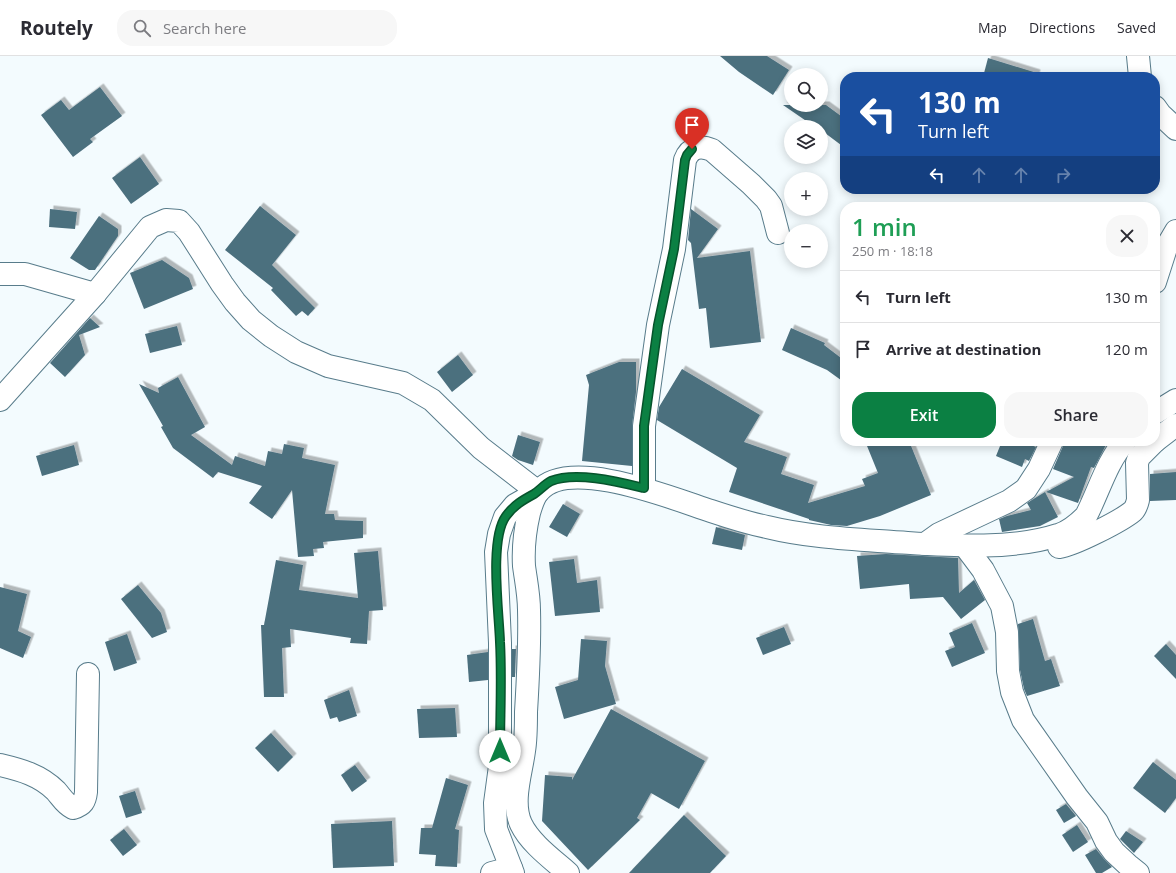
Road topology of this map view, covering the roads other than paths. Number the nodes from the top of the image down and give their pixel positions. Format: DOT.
graph roads {
  1 [pos="1138,56"];
  2 [pos="1140,72"];
  3 [pos="1160,114"];
  4 [pos="1176,129"];
  5 [pos="1176,231"];
  6 [pos="778,233"];
  7 [pos="1160,267"];
  8 [pos="0,274"];
  9 [pos="95,294"];
  10 [pos="0,400"];
  11 [pos="1176,400"];
  12 [pos="1160,410"];
  13 [pos="1176,425"];
  14 [pos="1160,437"];
  15 [pos="1050,446"];
  16 [pos="1121,446"];
  17 [pos="1150,446"];
  18 [pos="644,488"];
  19 [pos="538,492"];
  20 [pos="1030,542"];
  21 [pos="925,544"];
  22 [pos="965,546"];
  23 [pos="88,674"];
  24 [pos="524,752"];
  25 [pos="0,765"];
  26 [pos="495,804"];
  27 [pos="505,871"];
  28 [pos="568,873"];
  29 [pos="1138,873"];
  1 -- 2 [label="street"];
  3 -- 4 [label="street"];
  5 -- 7 [label="street"];
  6 -- 18 [label="street"];
  8 -- 9 [label="street"];
  9 -- 10 [label="street"];
  9 -- 19 [label="street"];
  11 -- 12 [label="street"];
  13 -- 14 [label="street"];
  15 -- 21 [label="street"];
  16 -- 20 [label="street"];
  17 -- 20 [label="street"];
  18 -- 19 [label="street"];
  18 -- 21 [label="street"];
  19 -- 24 [label="street"];
  19 -- 26 [label="street"];
  20 -- 22 [label="street"];
  21 -- 22 [label="street"];
  22 -- 29 [label="street"];
  23 -- 25 [label="street"];
  24 -- 26 [label="street"];
  24 -- 28 [label="street"];
  26 -- 27 [label="street"];
}
